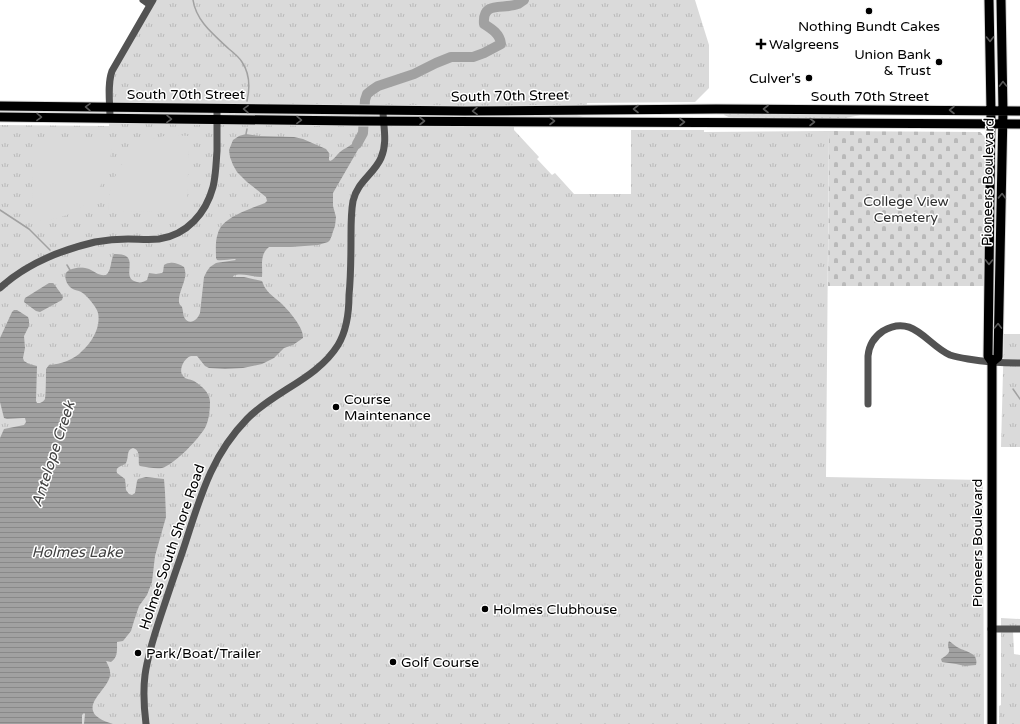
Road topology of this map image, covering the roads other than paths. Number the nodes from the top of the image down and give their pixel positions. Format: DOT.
graph roads {
  1 [pos="143,0"];
  2 [pos="989,0"];
  3 [pos="1001,0"];
  4 [pos="152,2"];
  5 [pos="0,106"];
  6 [pos="110,108"];
  7 [pos="218,108"];
  8 [pos="383,110"];
  9 [pos="991,110"];
  10 [pos="1004,111"];
  11 [pos="1020,111"];
  12 [pos="0,117"];
  13 [pos="110,118"];
  14 [pos="217,119"];
  15 [pos="383,121"];
  16 [pos="394,121"];
  17 [pos="991,123"];
  18 [pos="1003,123"];
  19 [pos="1020,124"];
  20 [pos="385,131"];
  21 [pos="0,288"];
  22 [pos="992,362"];
  23 [pos="1020,363"];
  24 [pos="868,404"];
  25 [pos="991,629"];
  26 [pos="1020,629"];
  27 [pos="146,724"];
  28 [pos="992,724"];
  1 -- 4 [label="street"];
  2 -- 9 [label="main road, Pioneers Boulevard, one-way"];
  10 -- 3 [label="main road, Pioneers Boulevard, one-way"];
  4 -- 6 [label="street"];
  6 -- 5 [label="main road, South 70th Street, one-way"];
  6 -- 7 [label="main road, South 70th Street"];
  6 -- 13 [label="street"];
  8 -- 7 [label="main road, South 70th Street, one-way"];
  7 -- 14 [label="street"];
  9 -- 8 [label="main road, South 70th Street, one-way"];
  8 -- 15 [label="street, Holmes South Shore Road"];
  9 -- 10 [label="main road, South 70th Street"];
  9 -- 17 [label="main road, Pioneers Boulevard"];
  10 -- 11 [label="main road, South 70th Street"];
  10 -- 18 [label="main road, Pioneers Boulevard"];
  12 -- 13 [label="main road, South 70th Street, one-way"];
  13 -- 14 [label="main road, South 70th Street, one-way"];
  14 -- 15 [label="main road, South 70th Street, one-way"];
  14 -- 21 [label="street"];
  15 -- 16 [label="main road, South 70th Street"];
  15 -- 20 [label="street, Holmes South Shore Road"];
  16 -- 17 [label="main road, South 70th Street, one-way"];
  16 -- 20 [label="street"];
  17 -- 18 [label="main road, South 70th Street"];
  17 -- 22 [label="main road, Pioneers Boulevard, one-way"];
  18 -- 19 [label="main road, South 70th Street"];
  22 -- 18 [label="main road, Pioneers Boulevard, one-way"];
  20 -- 27 [label="street, Holmes South Shore Road"];
  22 -- 23 [label="street"];
  22 -- 24 [label="street"];
  22 -- 25 [label="main road, Pioneers Boulevard"];
  25 -- 26 [label="street"];
  25 -- 28 [label="main road, Pioneers Boulevard"];
}
